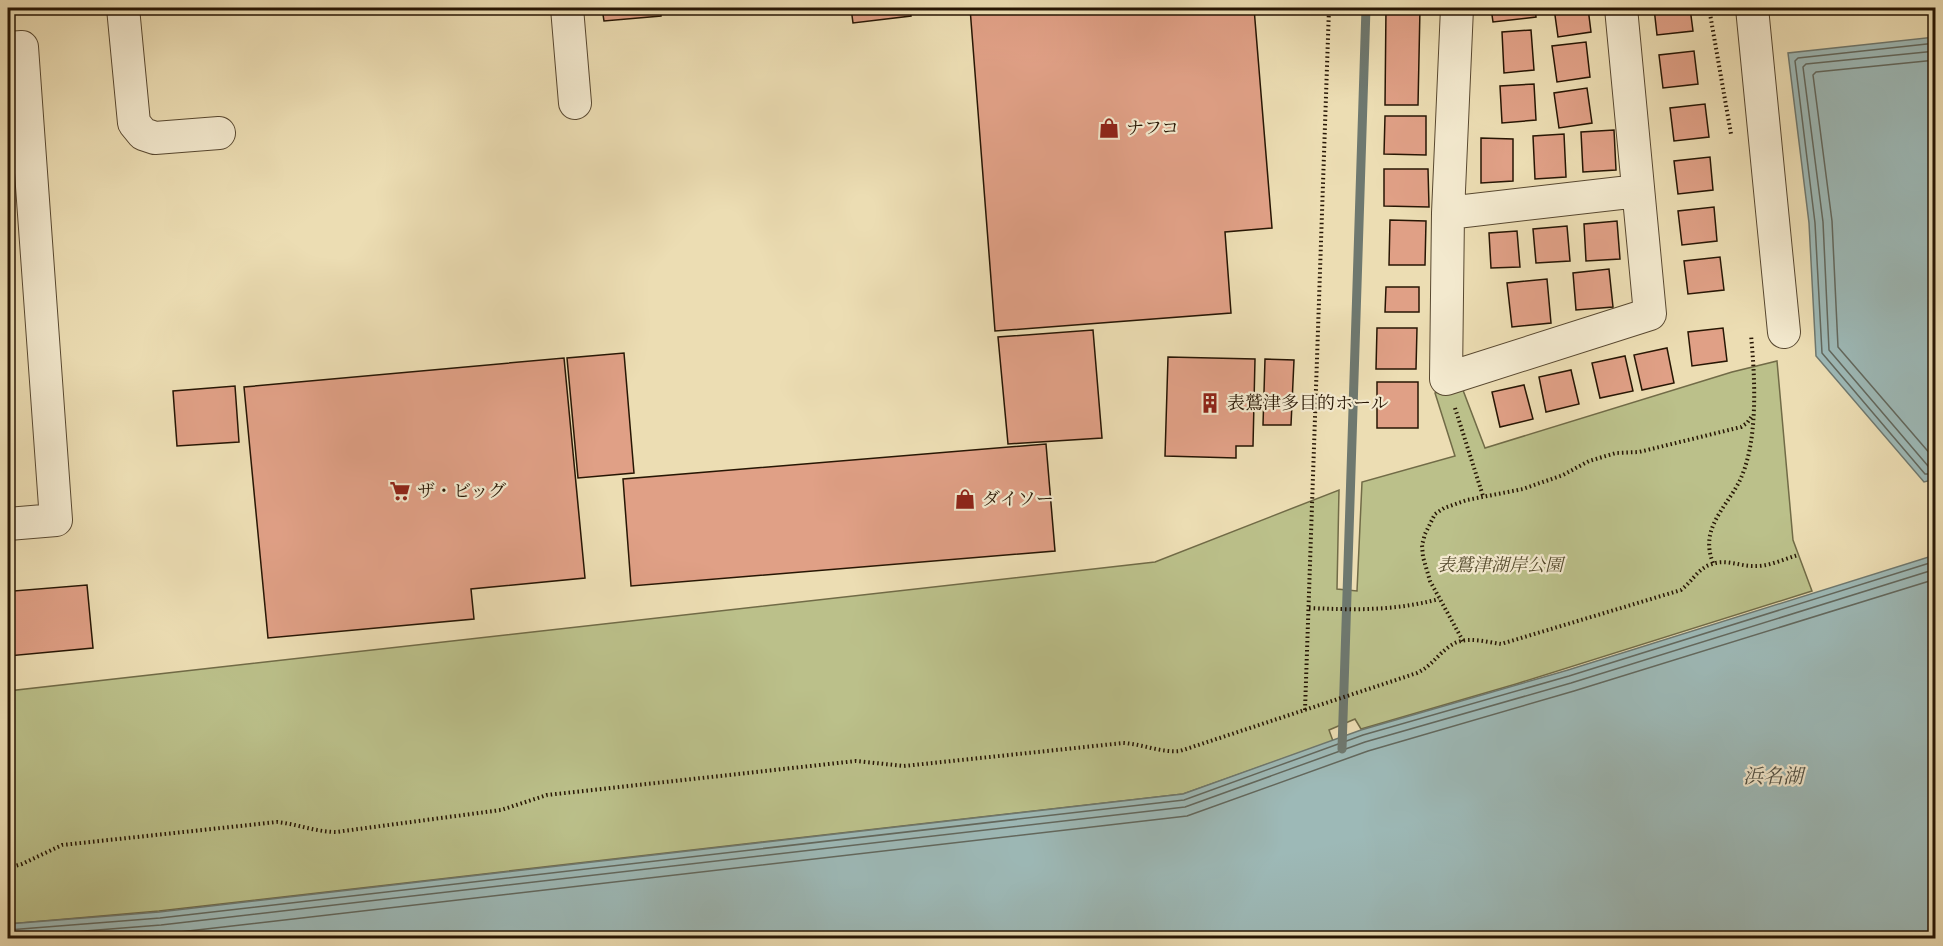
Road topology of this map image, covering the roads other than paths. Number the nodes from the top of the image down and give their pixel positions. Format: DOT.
graph roads {
  1 [pos="123,8"];
  2 [pos="567,8"];
  3 [pos="1457,8"];
  4 [pos="1621,8"];
  5 [pos="1752,8"];
  6 [pos="8,48"];
  7 [pos="575,103"];
  8 [pos="219,133"];
  9 [pos="1638,191"];
  10 [pos="1448,213"];
  11 [pos="1784,332"];
  12 [pos="8,524"];
  1 -- 8 [label="street"];
  2 -- 7 [label="street"];
  3 -- 10 [label="street"];
  4 -- 9 [label="street"];
  5 -- 11 [label="street"];
  6 -- 12 [label="street"];
  9 -- 10 [label="street"];
  9 -- 10 [label="street"];
}
